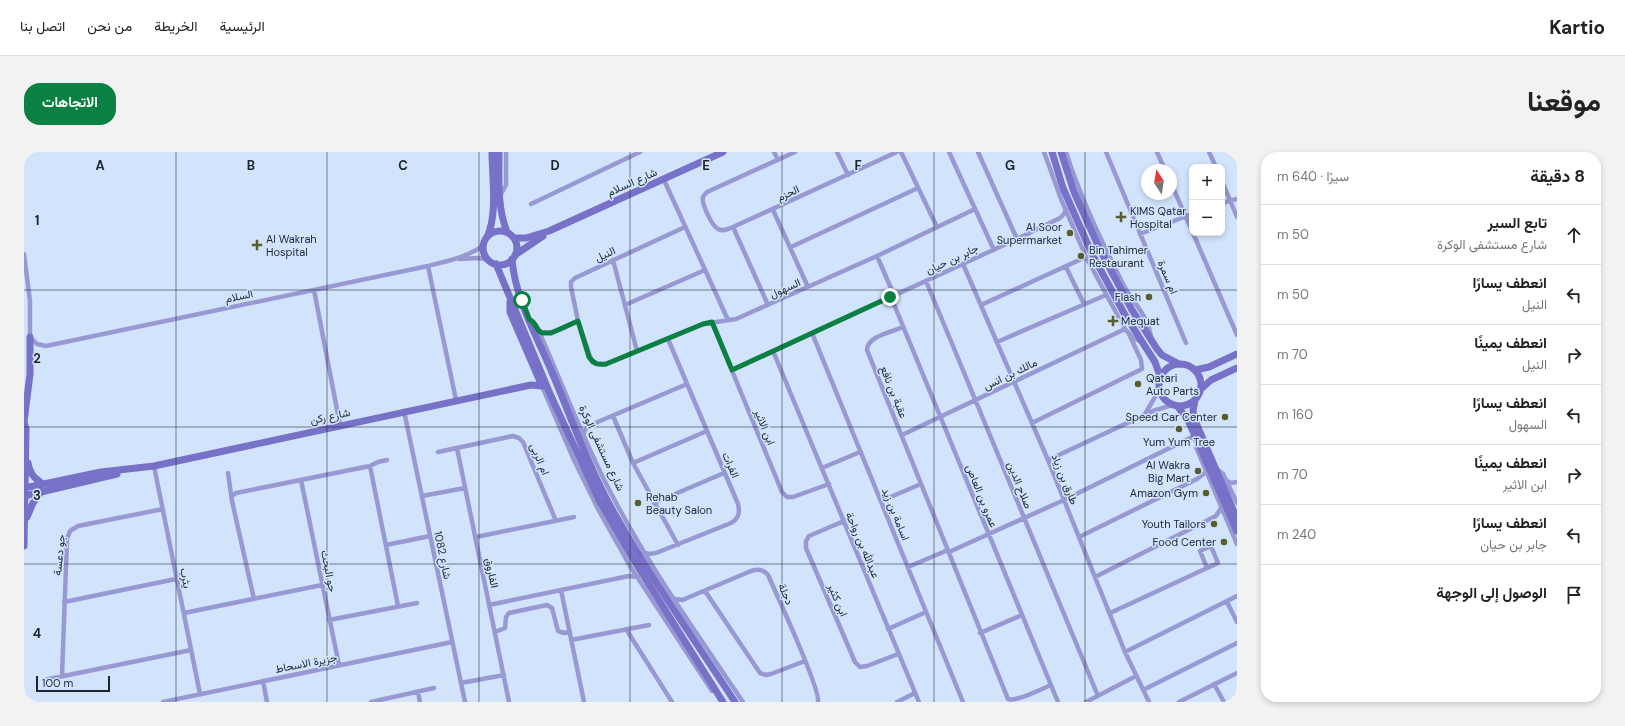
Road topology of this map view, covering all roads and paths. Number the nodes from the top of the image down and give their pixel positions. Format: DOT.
graph roads {
  1 [pos="492,152"];
  2 [pos="499,152"];
  3 [pos="506,152"];
  4 [pos="640,152"];
  5 [pos="723,152"];
  6 [pos="774,152"];
  7 [pos="795,152"];
  8 [pos="837,152"];
  9 [pos="897,152"];
  10 [pos="901,152"];
  11 [pos="949,152"];
  12 [pos="978,152"];
  13 [pos="1044,152"];
  14 [pos="1052,152"];
  15 [pos="1061,152"];
  16 [pos="1066,152"];
  17 [pos="1106,152"];
  18 [pos="1157,152"];
  19 [pos="1209,152"];
  20 [pos="778,160"];
  21 [pos="1162,164"];
  22 [pos="1215,164"];
  23 [pos="848,175"];
  24 [pos="664,180"];
  25 [pos="1078,184"];
  26 [pos="918,188"];
  27 [pos="1063,188"];
  28 [pos="1225,188"];
  29 [pos="1074,192"];
  30 [pos="499,197"];
  31 [pos="1177,197"];
  32 [pos="1061,199"];
  33 [pos="1237,199"];
  34 [pos="1230,200"];
  35 [pos="1225,202"];
  36 [pos="531,204"];
  37 [pos="975,209"];
  38 [pos="1066,209"];
  39 [pos="772,210"];
  40 [pos="1189,216"];
  41 [pos="1186,217"];
  42 [pos="1237,217"];
  43 [pos="1060,218"];
  44 [pos="1071,222"];
  45 [pos="1189,224"];
  46 [pos="685,226"];
  47 [pos="733,227"];
  48 [pos="937,227"];
  49 [pos="549,231"];
  50 [pos="507,232"];
  51 [pos="1140,234"];
  52 [pos="1194,236"];
  53 [pos="514,238"];
  54 [pos="1017,239"];
  55 [pos="485,242"];
  56 [pos="790,247"];
  57 [pos="994,250"];
  58 [pos="24,254"];
  59 [pos="877,256"];
  60 [pos="514,257"];
  61 [pos="1086,257"];
  62 [pos="454,260"];
  63 [pos="489,260"];
  64 [pos="613,260"];
  65 [pos="496,264"];
  66 [pos="963,264"];
  67 [pos="428,266"];
  68 [pos="1066,267"];
  69 [pos="705,270"];
  70 [pos="926,281"];
  71 [pos="808,287"];
  72 [pos="314,290"];
  73 [pos="1106,295"];
  74 [pos="892,296"];
  75 [pos="510,297"];
  76 [pos="1084,304"];
  77 [pos="625,305"];
  78 [pos="768,305"];
  79 [pos="981,305"];
  80 [pos="529,319"];
  81 [pos="728,320"];
  82 [pos="578,321"];
  83 [pos="712,322"];
  84 [pos="903,327"];
  85 [pos="539,331"];
  86 [pos="1126,331"];
  87 [pos="551,333"];
  88 [pos="812,333"];
  89 [pos="1237,335"];
  90 [pos="30,337"];
  91 [pos="668,338"];
  92 [pos="1151,339"];
  93 [pos="997,342"];
  94 [pos="1142,342"];
  95 [pos="1186,343"];
  96 [pos="544,344"];
  97 [pos="637,351"];
  98 [pos="773,351"];
  99 [pos="1237,354"];
  100 [pos="596,364"];
  101 [pos="1179,364"];
  102 [pos="1237,368"];
  103 [pos="732,370"];
  104 [pos="1195,370"];
  105 [pos="537,375"];
  106 [pos="1160,376"];
  107 [pos="1014,382"];
  108 [pos="687,384"];
  109 [pos="531,385"];
  110 [pos="542,386"];
  111 [pos="1158,387"];
  112 [pos="1201,389"];
  113 [pos="551,396"];
  114 [pos="456,400"];
  115 [pos="976,400"];
  116 [pos="1195,401"];
  117 [pos="1175,406"];
  118 [pos="404,411"];
  119 [pos="1144,415"];
  120 [pos="613,416"];
  121 [pos="940,417"];
  122 [pos="24,422"];
  123 [pos="1032,423"];
  124 [pos="579,424"];
  125 [pos="593,424"];
  126 [pos="340,425"];
  127 [pos="706,430"];
  128 [pos="1192,434"];
  129 [pos="583,435"];
  130 [pos="902,435"];
  131 [pos="582,444"];
  132 [pos="457,448"];
  133 [pos="25,451"];
  134 [pos="438,452"];
  135 [pos="860,452"];
  136 [pos="387,460"];
  137 [pos="1048,460"];
  138 [pos="633,462"];
  139 [pos="154,466"];
  140 [pos="370,466"];
  141 [pos="1214,467"];
  142 [pos="822,468"];
  143 [pos="1206,472"];
  144 [pos="228,473"];
  145 [pos="724,473"];
  146 [pos="301,480"];
  147 [pos="1227,481"];
  148 [pos="1236,482"];
  149 [pos="828,484"];
  150 [pos="920,484"];
  151 [pos="43,488"];
  152 [pos="466,488"];
  153 [pos="1231,490"];
  154 [pos="24,492"];
  155 [pos="232,496"];
  156 [pos="422,496"];
  157 [pos="1064,500"];
  158 [pos="881,501"];
  159 [pos="654,502"];
  160 [pos="1237,503"];
  161 [pos="1221,508"];
  162 [pos="163,509"];
  163 [pos="1216,516"];
  164 [pos="574,517"];
  165 [pos="1024,518"];
  166 [pos="1226,518"];
  167 [pos="1237,519"];
  168 [pos="556,521"];
  169 [pos="844,521"];
  170 [pos="25,522"];
  171 [pos="1237,530"];
  172 [pos="989,535"];
  173 [pos="430,536"];
  174 [pos="476,537"];
  175 [pos="1079,537"];
  176 [pos="1237,544"];
  177 [pos="386,545"];
  178 [pos="678,545"];
  179 [pos="24,546"];
  180 [pos="634,546"];
  181 [pos="949,551"];
  182 [pos="644,553"];
  183 [pos="656,553"];
  184 [pos="630,554"];
  185 [pos="630,566"];
  186 [pos="652,566"];
  187 [pos="908,567"];
  188 [pos="1207,568"];
  189 [pos="625,577"];
  190 [pos="638,577"];
  191 [pos="1095,577"];
  192 [pos="176,579"];
  193 [pos="322,585"];
  194 [pos="561,590"];
  195 [pos="705,591"];
  196 [pos="1237,596"];
  197 [pos="674,598"];
  198 [pos="687,598"];
  199 [pos="254,599"];
  200 [pos="64,602"];
  201 [pos="417,602"];
  202 [pos="1227,602"];
  203 [pos="490,605"];
  204 [pos="398,606"];
  205 [pos="216,607"];
  206 [pos="683,611"];
  207 [pos="217,612"];
  208 [pos="926,612"];
  209 [pos="184,613"];
  210 [pos="1110,613"];
  211 [pos="1022,614"];
  212 [pos="330,620"];
  213 [pos="1237,622"];
  214 [pos="649,625"];
  215 [pos="888,628"];
  216 [pos="626,629"];
  217 [pos="495,632"];
  218 [pos="570,632"];
  219 [pos="980,633"];
  220 [pos="572,640"];
  221 [pos="452,642"];
  222 [pos="1237,643"];
  223 [pos="191,650"];
  224 [pos="1125,652"];
  225 [pos="898,654"];
  226 [pos="805,661"];
  227 [pos="339,666"];
  228 [pos="1237,673"];
  229 [pos="504,675"];
  230 [pos="62,676"];
  231 [pos="1136,676"];
  232 [pos="44,680"];
  233 [pos="262,681"];
  234 [pos="461,683"];
  235 [pos="1214,684"];
  236 [pos="1051,685"];
  237 [pos="434,688"];
  238 [pos="1143,690"];
  239 [pos="418,692"];
  240 [pos="915,693"];
  241 [pos="200,694"];
  242 [pos="1098,696"];
  243 [pos="163,702"];
  244 [pos="267,702"];
  245 [pos="371,702"];
  246 [pos="420,702"];
  247 [pos="465,702"];
  248 [pos="509,702"];
  249 [pos="584,702"];
  250 [pos="672,702"];
  251 [pos="719,702"];
  252 [pos="723,702"];
  253 [pos="736,702"];
  254 [pos="743,702"];
  255 [pos="818,702"];
  256 [pos="897,702"];
  257 [pos="919,702"];
  258 [pos="963,702"];
  259 [pos="1058,702"];
  260 [pos="1086,702"];
  261 [pos="1149,702"];
  262 [pos="1179,702"];
  263 [pos="1224,702"];
  1 -- 55 [label="street"];
  2 -- 30 [label="street"];
  3 -- 30 [label="street"];
  4 -- 36 [label="street"];
  5 -- 24 [label="street, شارع السلام"];
  6 -- 20 [label="street"];
  7 -- 20 [label="street"];
  8 -- 23 [label="street"];
  9 -- 23 [label="street, الحزم"];
  10 -- 26 [label="street"];
  11 -- 37 [label="street"];
  12 -- 54 [label="street"];
  13 -- 32 [label="street"];
  14 -- 27 [label="street"];
  15 -- 29 [label="street"];
  16 -- 25 [label="street"];
  17 -- 51 [label="street, ام سمرة"];
  18 -- 21 [label="street"];
  19 -- 22 [label="street"];
  20 -- 47 [label="street, الحزم"];
  23 -- 39 [label="street, الحزم"];
  24 -- 46 [label="street"];
  24 -- 49 [label="street, شارع السلام"];
  25 -- 29 [label="street"];
  25 -- 92 [label="street"];
  26 -- 48 [label="street"];
  26 -- 56 [label="street"];
  27 -- 32 [label="street"];
  27 -- 94 [label="street"];
  28 -- 34 [label="street"];
  29 -- 92 [label="street"];
  30 -- 50 [label="street"];
  31 -- 41 [label="street"];
  32 -- 38 [label="street"];
  33 -- 34 [label="street"];
  34 -- 35 [label="street"];
  34 -- 42 [label="street"];
  37 -- 48 [label="street, السهول"];
  37 -- 57 [label="street"];
  38 -- 43 [label="street"];
  38 -- 44 [label="street"];
  39 -- 47 [label="street, الحزم"];
  39 -- 56 [label="street"];
  40 -- 41 [label="street"];
  41 -- 45 [label="street"];
  41 -- 51 [label="street"];
  43 -- 44 [label="street"];
  43 -- 54 [label="street, جابر بن حيان"];
  44 -- 61 [label="street"];
  46 -- 64 [label="street, النيل"];
  46 -- 69 [label="street"];
  47 -- 78 [label="street"];
  48 -- 59 [label="street, السهول"];
  49 -- 53 [label="street, شارع السلام"];
  49 -- 60 [label="street, شارع السلام"];
  50 -- 53 [label="street"];
  50 -- 55 [label="street"];
  51 -- 95 [label="street, ام سمرة"];
  52 -- 89 [label="street"];
  53 -- 60 [label="street"];
  54 -- 57 [label="street, جابر بن حيان"];
  55 -- 62 [label="street, السلام"];
  55 -- 63 [label="street"];
  56 -- 71 [label="street"];
  57 -- 66 [label="street, جابر بن حيان"];
  58 -- 90 [label="street"];
  59 -- 71 [label="street, السهول"];
  59 -- 74 [label="street"];
  60 -- 65 [label="street"];
  60 -- 80 [label="street, شارع مستشفى الوكرة"];
  61 -- 68 [label="street"];
  61 -- 73 [label="street"];
  62 -- 63 [label="street, السلام"];
  62 -- 67 [label="street, السلام"];
  63 -- 65 [label="street"];
  64 -- 77 [label="street"];
  64 -- 82 [label="street, النيل"];
  65 -- 75 [label="street"];
  66 -- 70 [label="street, جابر بن حيان"];
  66 -- 79 [label="street, طارق بن زياد"];
  67 -- 72 [label="street, السلام"];
  67 -- 114 [label="street"];
  68 -- 76 [label="street"];
  68 -- 79 [label="street"];
  69 -- 77 [label="street"];
  69 -- 81 [label="street"];
  70 -- 74 [label="street, جابر بن حيان"];
  70 -- 115 [label="street, صلاح الدين"];
  71 -- 78 [label="street, السهول"];
  72 -- 90 [label="street, السلام"];
  72 -- 126 [label="street"];
  73 -- 76 [label="street"];
  73 -- 86 [label="street"];
  74 -- 84 [label="street, عمرو بن العاص"];
  74 -- 88 [label="street, جابر بن حيان"];
  75 -- 105 [label="street"];
  75 -- 113 [label="street"];
  76 -- 93 [label="street"];
  77 -- 97 [label="street"];
  78 -- 81 [label="street, السهول"];
  79 -- 93 [label="street, طارق بن زياد"];
  80 -- 85 [label="street, شارع مستشفى الوكرة"];
  80 -- 131 [label="street, شارع مستشفى الوكرة"];
  81 -- 83 [label="street, السهول"];
  82 -- 87 [label="street"];
  82 -- 100 [label="street, النيل"];
  83 -- 91 [label="street, السهول"];
  83 -- 103 [label="street, ابن الاثير"];
  84 -- 121 [label="street, عمرو بن العاص"];
  84 -- 130 [label="street, عقبة بن نافع"];
  85 -- 87 [label="street"];
  85 -- 96 [label="street, شارع مستشفى الوكرة"];
  86 -- 94 [label="street"];
  86 -- 107 [label="street, مالك بن انس"];
  86 -- 123 [label="street"];
  87 -- 96 [label="street"];
  88 -- 98 [label="street, جابر بن حيان"];
  88 -- 135 [label="street, اسامة بن زيد"];
  90 -- 122 [label="street"];
  91 -- 97 [label="street, السهول"];
  91 -- 108 [label="street, الفرات"];
  92 -- 101 [label="street"];
  93 -- 107 [label="street, طارق بن زياد"];
  94 -- 106 [label="street"];
  96 -- 124 [label="street, شارع مستشفى الوكرة"];
  97 -- 100 [label="street, السهول"];
  98 -- 103 [label="street, جابر بن حيان"];
  98 -- 142 [label="street, عبدالله بن رواحة"];
  99 -- 104 [label="street"];
  101 -- 104 [label="street"];
  101 -- 106 [label="street"];
  102 -- 112 [label="street"];
  103 -- 149 [label="street, ابن الاثير"];
  104 -- 112 [label="street"];
  105 -- 109 [label="street"];
  105 -- 110 [label="street"];
  106 -- 111 [label="street"];
  107 -- 115 [label="street, مالك بن انس"];
  107 -- 123 [label="street, طارق بن زياد"];
  108 -- 120 [label="street"];
  108 -- 127 [label="street, الفرات"];
  109 -- 110 [label="street, شارع ركن"];
  109 -- 114 [label="street, شارع ركن"];
  110 -- 113 [label="street"];
  110 -- 185 [label="street"];
  111 -- 117 [label="street"];
  111 -- 119 [label="street"];
  112 -- 116 [label="street"];
  113 -- 184 [label="street"];
  114 -- 118 [label="street, شارع ركن"];
  115 -- 121 [label="street, مالك بن انس"];
  115 -- 165 [label="street, صلاح الدين"];
  116 -- 117 [label="street"];
  116 -- 141 [label="street"];
  117 -- 119 [label="street"];
  117 -- 128 [label="street"];
  118 -- 126 [label="street, شارع ركن"];
  118 -- 156 [label="street, شارع 1082"];
  119 -- 137 [label="street"];
  120 -- 125 [label="street"];
  120 -- 138 [label="street"];
  121 -- 130 [label="street, مالك بن انس"];
  121 -- 172 [label="street, عمرو بن العاص"];
  122 -- 133 [label="street"];
  123 -- 137 [label="street, طارق بن زياد"];
  124 -- 125 [label="street"];
  124 -- 129 [label="street, شارع مستشفى الوكرة"];
  125 -- 129 [label="street"];
  126 -- 139 [label="street, شارع ركن"];
  127 -- 138 [label="street"];
  127 -- 145 [label="street, الفرات"];
  128 -- 143 [label="street"];
  128 -- 157 [label="street"];
  128 -- 171 [label="street"];
  129 -- 131 [label="street"];
  129 -- 182 [label="street, شارع مستشفى الوكرة"];
  130 -- 150 [label="street, عقبة بن نافع"];
  131 -- 180 [label="street, شارع مستشفى الوكرة"];
  132 -- 134 [label="street, ام الربى"];
  132 -- 152 [label="street, الفاروق"];
  132 -- 168 [label="street, ام الربى"];
  133 -- 151 [label="street"];
  133 -- 154 [label="street"];
  135 -- 142 [label="street"];
  135 -- 158 [label="street, اسامة بن زيد"];
  136 -- 140 [label="street"];
  137 -- 157 [label="street, طارق بن زياد"];
  138 -- 159 [label="street"];
  139 -- 151 [label="street, شارع ركن"];
  139 -- 162 [label="street, يثرب"];
  140 -- 146 [label="street"];
  140 -- 177 [label="street"];
  141 -- 147 [label="street"];
  141 -- 167 [label="street"];
  142 -- 149 [label="street, عبدالله بن رواحة"];
  143 -- 161 [label="street"];
  143 -- 175 [label="street"];
  144 -- 155 [label="street"];
  145 -- 159 [label="street"];
  145 -- 178 [label="street, الفرات"];
  146 -- 155 [label="street"];
  146 -- 193 [label="street, جو البحث"];
  147 -- 148 [label="street"];
  147 -- 153 [label="street"];
  148 -- 153 [label="street"];
  149 -- 169 [label="street, عبدالله بن رواحة"];
  150 -- 158 [label="street"];
  150 -- 181 [label="street, عقبة بن نافع"];
  151 -- 154 [label="street, شارع ركن"];
  151 -- 170 [label="street"];
  152 -- 156 [label="street"];
  152 -- 174 [label="street, الفاروق"];
  153 -- 160 [label="street"];
  154 -- 170 [label="street"];
  155 -- 199 [label="street"];
  156 -- 173 [label="street, شارع 1082"];
  157 -- 165 [label="street"];
  157 -- 175 [label="street, طارق بن زياد"];
  158 -- 187 [label="street, اسامة بن زيد"];
  159 -- 178 [label="street"];
  161 -- 163 [label="street"];
  161 -- 166 [label="street"];
  162 -- 192 [label="street, يثرب"];
  162 -- 200 [label="street, جو دعسة"];
  163 -- 166 [label="street"];
  163 -- 191 [label="street"];
  164 -- 168 [label="street"];
  165 -- 172 [label="street"];
  165 -- 242 [label="street, صلاح الدين"];
  166 -- 176 [label="street"];
  168 -- 174 [label="street"];
  169 -- 215 [label="street, عبدالله بن رواحة"];
  169 -- 225 [label="street, ابن كثير"];
  170 -- 179 [label="street"];
  172 -- 181 [label="street"];
  172 -- 211 [label="street, عمرو بن العاص"];
  173 -- 177 [label="street"];
  173 -- 221 [label="street, شارع 1082"];
  174 -- 203 [label="street, الفاروق"];
  175 -- 191 [label="street, طارق بن زياد"];
  177 -- 204 [label="street"];
  178 -- 183 [label="street, الفرات"];
  180 -- 182 [label="street"];
  180 -- 253 [label="street, شارع مستشفى الوكرة"];
  181 -- 187 [label="street"];
  181 -- 219 [label="street, عقبة بن نافع"];
  182 -- 183 [label="street, الفرات"];
  182 -- 186 [label="street, شارع مستشفى الوكرة"];
  183 -- 186 [label="street"];
  184 -- 185 [label="street"];
  184 -- 252 [label="street"];
  185 -- 189 [label="street"];
  185 -- 190 [label="street"];
  186 -- 197 [label="street, شارع مستشفى الوكرة"];
  187 -- 208 [label="street, اسامة بن زيد"];
  188 -- 188 [label="street"];
  188 -- 210 [label="street"];
  189 -- 190 [label="street"];
  189 -- 194 [label="street"];
  190 -- 251 [label="street"];
  191 -- 210 [label="street, طارق بن زياد"];
  192 -- 200 [label="street"];
  192 -- 209 [label="street, يثرب"];
  193 -- 199 [label="street"];
  193 -- 212 [label="street, جو البحث"];
  194 -- 203 [label="street"];
  194 -- 218 [label="street"];
  195 -- 198 [label="street, دجلة"];
  195 -- 226 [label="street"];
  195 -- 226 [label="street, دجلة"];
  196 -- 202 [label="street"];
  197 -- 198 [label="street, دجلة"];
  197 -- 206 [label="street, شارع مستشفى الوكرة"];
  198 -- 206 [label="street"];
  199 -- 205 [label="street"];
  200 -- 230 [label="street, جو دعسة"];
  201 -- 204 [label="street"];
  202 -- 213 [label="street"];
  202 -- 224 [label="street"];
  203 -- 217 [label="street, الفاروق"];
  204 -- 212 [label="street"];
  205 -- 207 [label="street"];
  205 -- 209 [label="street"];
  206 -- 254 [label="street, شارع مستشفى الوكرة"];
  208 -- 215 [label="street"];
  208 -- 258 [label="street, اسامة بن زيد"];
  209 -- 223 [label="street, يثرب"];
  210 -- 224 [label="street, طارق بن زياد"];
  211 -- 219 [label="street"];
  211 -- 236 [label="street, عمرو بن العاص"];
  212 -- 227 [label="street, جو البحث"];
  214 -- 216 [label="street"];
  215 -- 225 [label="street, عبدالله بن رواحة"];
  216 -- 220 [label="street"];
  216 -- 250 [label="street"];
  217 -- 218 [label="street"];
  217 -- 229 [label="street, الفاروق"];
  218 -- 220 [label="street"];
  219 -- 236 [label="street, عقبة بن نافع"];
  220 -- 249 [label="street"];
  221 -- 227 [label="street, جزيرة الاسحاط"];
  221 -- 234 [label="street, شارع 1082"];
  222 -- 238 [label="street"];
  223 -- 230 [label="street"];
  223 -- 241 [label="street, يثرب"];
  224 -- 231 [label="street, طارق بن زياد"];
  225 -- 240 [label="street, عبدالله بن رواحة"];
  226 -- 255 [label="street, دجلة"];
  227 -- 233 [label="street, جزيرة الاسحاط"];
  228 -- 235 [label="street"];
  229 -- 234 [label="street"];
  229 -- 248 [label="street, الفاروق"];
  230 -- 232 [label="street"];
  231 -- 238 [label="street, طارق بن زياد"];
  231 -- 242 [label="street"];
  233 -- 241 [label="street, جزيرة الاسحاط"];
  233 -- 244 [label="street"];
  234 -- 247 [label="street, شارع 1082"];
  235 -- 262 [label="street"];
  235 -- 263 [label="street"];
  236 -- 259 [label="street, عمرو بن العاص"];
  237 -- 239 [label="street"];
  238 -- 261 [label="street, طارق بن زياد"];
  239 -- 245 [label="street"];
  239 -- 246 [label="street"];
  240 -- 256 [label="street"];
  240 -- 257 [label="street, عبدالله بن رواحة"];
  241 -- 243 [label="street, جزيرة الاسحاط"];
  242 -- 260 [label="street"];
}
